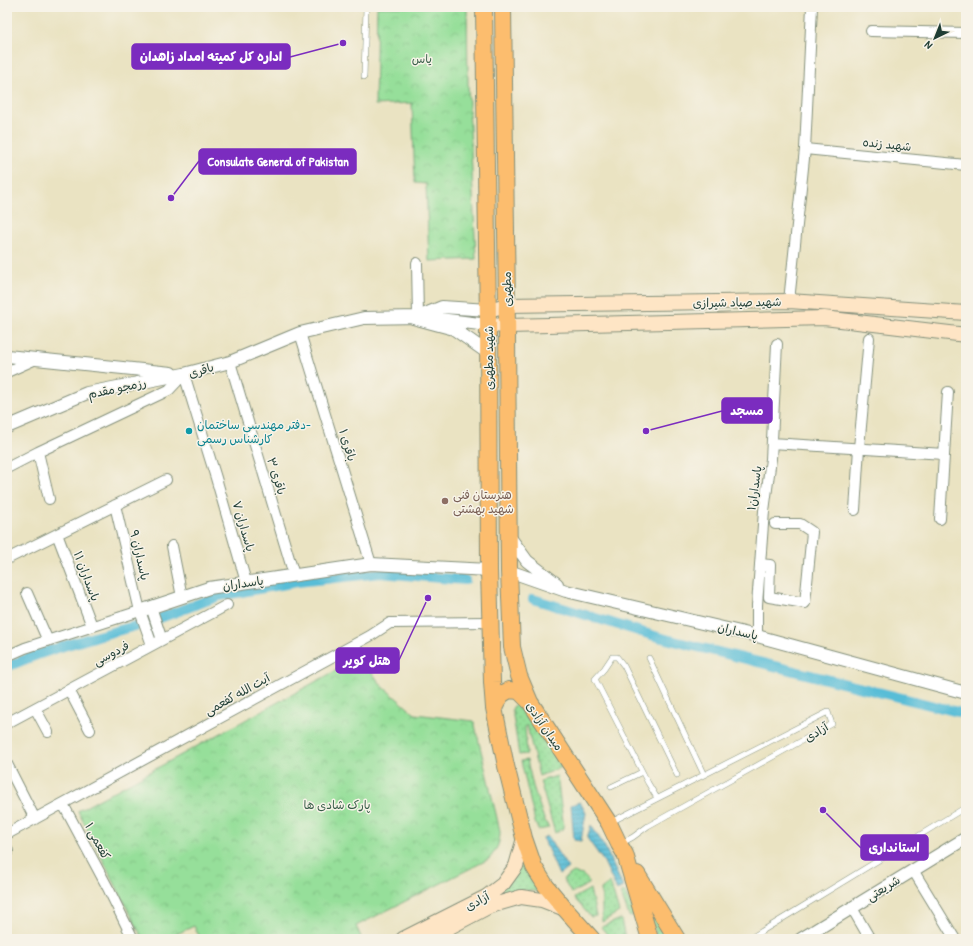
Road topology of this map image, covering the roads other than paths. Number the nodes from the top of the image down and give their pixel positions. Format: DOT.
graph roads {
  1 [pos="366,7"];
  2 [pos="484,7"];
  3 [pos="503,7"];
  4 [pos="812,7"];
  5 [pos="871,31"];
  6 [pos="966,33"];
  7 [pos="364,76"];
  8 [pos="804,149"];
  9 [pos="966,165"];
  10 [pos="417,263"];
  11 [pos="789,301"];
  12 [pos="507,305"];
  13 [pos="966,313"];
  14 [pos="415,317"];
  15 [pos="488,318"];
  16 [pos="508,326"];
  17 [pos="300,333"];
  18 [pos="966,335"];
  19 [pos="869,338"];
  20 [pos="777,344"];
  21 [pos="488,353"];
  22 [pos="7,356"];
  23 [pos="36,359"];
  24 [pos="230,362"];
  25 [pos="7,372"];
  26 [pos="184,374"];
  27 [pos="948,392"];
  28 [pos="7,427"];
  29 [pos="772,442"];
  30 [pos="859,448"];
  31 [pos="38,452"];
  32 [pos="944,454"];
  33 [pos="7,468"];
  34 [pos="166,480"];
  35 [pos="49,499"];
  36 [pos="115,505"];
  37 [pos="855,510"];
  38 [pos="940,519"];
  39 [pos="775,524"];
  40 [pos="57,534"];
  41 [pos="509,536"];
  42 [pos="172,546"];
  43 [pos="7,560"];
  44 [pos="371,564"];
  45 [pos="760,564"];
  46 [pos="489,570"];
  47 [pos="509,571"];
  48 [pos="294,575"];
  49 [pos="246,582"];
  50 [pos="566,591"];
  51 [pos="27,593"];
  52 [pos="182,597"];
  53 [pos="226,605"];
  54 [pos="148,608"];
  55 [pos="491,622"];
  56 [pos="92,626"];
  57 [pos="757,636"];
  58 [pos="48,641"];
  59 [pos="158,641"];
  60 [pos="7,656"];
  61 [pos="649,658"];
  62 [pos="69,690"];
  63 [pos="966,693"];
  64 [pos="530,702"];
  65 [pos="35,708"];
  66 [pos="494,708"];
  67 [pos="7,723"];
  68 [pos="90,730"];
  69 [pos="48,732"];
  70 [pos="9,768"];
  71 [pos="642,772"];
  72 [pos="677,775"];
  73 [pos="704,775"];
  74 [pos="611,787"];
  75 [pos="657,798"];
  76 [pos="63,804"];
  77 [pos="966,807"];
  78 [pos="35,819"];
  79 [pos="609,823"];
  80 [pos="7,834"];
  81 [pos="524,838"];
  82 [pos="966,838"];
  83 [pos="622,849"];
  84 [pos="913,870"];
  85 [pos="852,908"];
  86 [pos="565,909"];
  87 [pos="133,939"];
  88 [pos="403,939"];
  89 [pos="428,939"];
  90 [pos="592,939"];
  91 [pos="650,939"];
  92 [pos="677,939"];
  93 [pos="749,939"];
  94 [pos="801,939"];
  95 [pos="870,939"];
  96 [pos="955,939"];
  1 -- 7 [label="lane"];
  2 -- 15 [label="main road, شهید مطهری"];
  3 -- 12 [label="main road, مطهری"];
  4 -- 8 [label="street"];
  5 -- 6 [label="street"];
  8 -- 9 [label="street, شهید زنده"];
  8 -- 11 [label="street"];
  10 -- 14 [label="street"];
  11 -- 12 [label="main road, شهید صیاد شیرازی"];
  11 -- 13 [label="main road, شهید صیاد شیرازی"];
  12 -- 15 [label="main road, شهید صیاد شیرازی"];
  12 -- 16 [label="main road, مطهری"];
  14 -- 15 [label="street"];
  14 -- 17 [label="street, باقری"];
  14 -- 21 [label="street"];
  15 -- 16 [label="main road, شهید صیاد شیرازی"];
  15 -- 21 [label="main road, شهید مطهری"];
  16 -- 18 [label="main road, شهید صیاد شیرازی"];
  16 -- 41 [label="main road, مطهری"];
  17 -- 24 [label="street, باقری"];
  17 -- 44 [label="street, باقری ۱"];
  19 -- 30 [label="street"];
  20 -- 29 [label="street, پاسداران۱"];
  21 -- 46 [label="main road, شهید مطهری"];
  22 -- 23 [label="street"];
  23 -- 25 [label="street"];
  23 -- 26 [label="street"];
  24 -- 26 [label="street, باقری"];
  24 -- 48 [label="street, باقری ۳"];
  26 -- 28 [label="street, رزمجو مقدم"];
  26 -- 31 [label="street, باقری"];
  26 -- 49 [label="street, پاسداران ۷"];
  27 -- 32 [label="street"];
  29 -- 30 [label="street"];
  29 -- 45 [label="street, پاسداران۱"];
  30 -- 32 [label="street"];
  30 -- 37 [label="street"];
  31 -- 33 [label="street, باقری"];
  31 -- 35 [label="street"];
  32 -- 38 [label="street"];
  34 -- 36 [label="street"];
  36 -- 40 [label="street"];
  36 -- 54 [label="street, پاسداران ۹"];
  39 -- 45 [label="street"];
  40 -- 43 [label="street"];
  40 -- 56 [label="street, پاسداران ۱۱"];
  41 -- 47 [label="main road, مطهری"];
  41 -- 50 [label="street"];
  42 -- 52 [label="street"];
  44 -- 46 [label="street, پاسداران"];
  44 -- 48 [label="street, پاسداران"];
  45 -- 57 [label="street, پاسداران۱"];
  46 -- 47 [label="main road"];
  46 -- 55 [label="main road, شهید مطهری"];
  47 -- 50 [label="street, پاسداران"];
  47 -- 64 [label="main road"];
  48 -- 49 [label="street, پاسداران"];
  49 -- 52 [label="street, پاسداران"];
  50 -- 57 [label="street, پاسداران"];
  51 -- 58 [label="street"];
  52 -- 54 [label="street, پاسداران"];
  53 -- 59 [label="street, فردوسی"];
  54 -- 56 [label="street, پاسداران"];
  54 -- 59 [label="street, پاسداران ۹"];
  55 -- 66 [label="main road, شهید مطهری"];
  55 -- 76 [label="street, آیت الله کفعمی"];
  56 -- 58 [label="street, پاسداران"];
  57 -- 63 [label="street, پاسداران"];
  58 -- 60 [label="street, پاسداران"];
  59 -- 62 [label="street, فردوسی"];
  61 -- 73 [label="lane"];
  62 -- 65 [label="street, فردوسی"];
  62 -- 68 [label="street"];
  64 -- 66 [label="main road, میدان آزادی"];
  64 -- 79 [label="main road, میدان آزادی"];
  65 -- 67 [label="street, فردوسی"];
  65 -- 69 [label="street"];
  66 -- 81 [label="main road"];
  70 -- 78 [label="street"];
  71 -- 72 [label="lane"];
  71 -- 74 [label="lane"];
  71 -- 75 [label="lane"];
  73 -- 75 [label="lane, آزادی"];
  73 -- 83 [label="lane, آزادی"];
  75 -- 79 [label="lane, آزادی"];
  76 -- 78 [label="street, آیت الله کفعمی"];
  76 -- 87 [label="street, کفعمی ۱"];
  77 -- 93 [label="lane"];
  78 -- 80 [label="street, آیت الله کفعمی"];
  79 -- 83 [label="main road, میدان آزادی"];
  81 -- 86 [label="main road"];
  81 -- 88 [label="main road, آزادی"];
  82 -- 84 [label="street, شریعتی"];
  83 -- 91 [label="main road, میدان آزادی"];
  83 -- 92 [label="main road"];
  84 -- 85 [label="street, شریعتی"];
  84 -- 96 [label="street"];
  85 -- 94 [label="street, شریعتی"];
  85 -- 95 [label="street"];
  86 -- 89 [label="main road, آزادی"];
  86 -- 90 [label="main road"];
}
